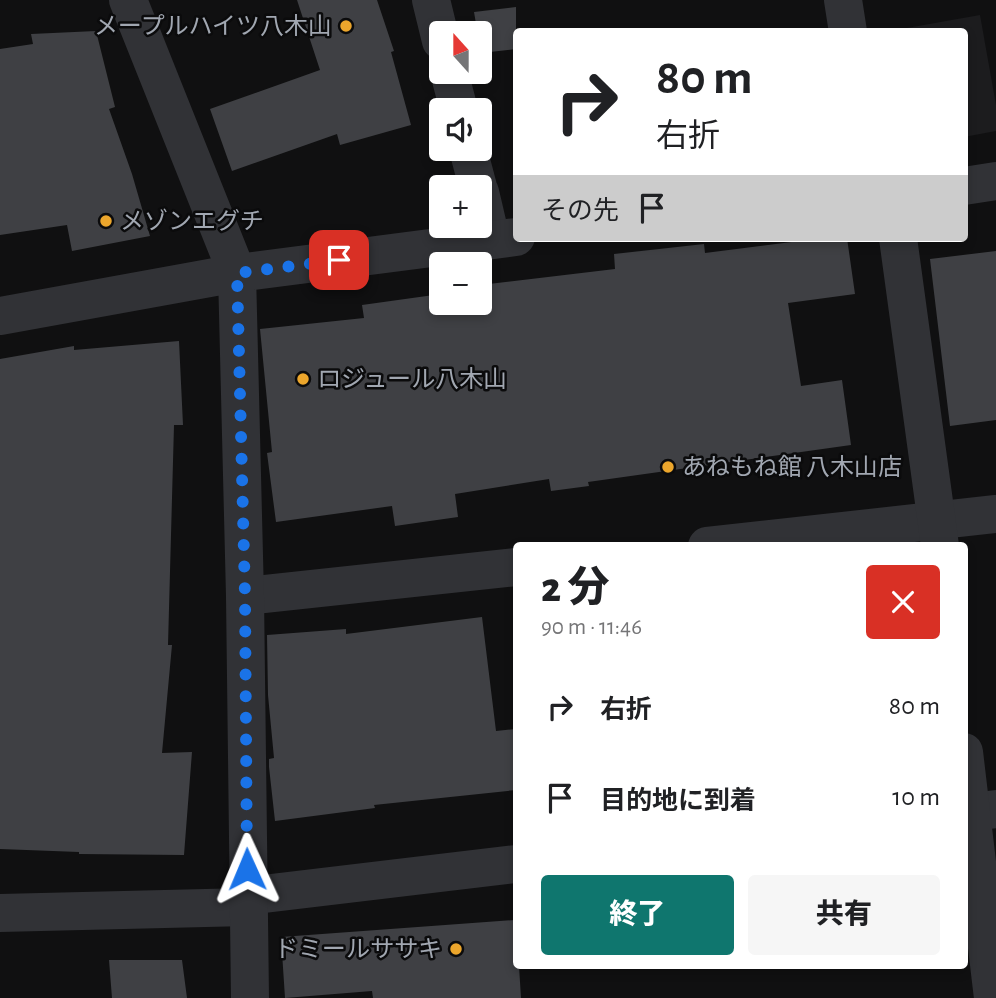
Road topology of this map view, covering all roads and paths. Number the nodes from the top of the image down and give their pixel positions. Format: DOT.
graph roads {
  1 [pos="128,0"];
  2 [pos="431,0"];
  3 [pos="843,0"];
  4 [pos="436,21"];
  5 [pos="847,28"];
  6 [pos="996,181"];
  7 [pos="968,185"];
  8 [pos="492,215"];
  9 [pos="504,238"];
  10 [pos="899,242"];
  11 [pos="237,273"];
  12 [pos="0,316"];
  13 [pos="996,514"];
  14 [pos="939,533"];
  15 [pos="778,542"];
  16 [pos="513,567"];
  17 [pos="245,596"];
  18 [pos="968,770"];
  19 [pos="977,812"];
  20 [pos="513,864"];
  21 [pos="247,902"];
  22 [pos="0,913"];
  23 [pos="250,998"];
  24 [pos="993,998"];
  1 -- 11 [label="street"];
  2 -- 4 [label="street"];
  3 -- 5 [label="street"];
  6 -- 7 [label="street"];
  8 -- 9 [label="street"];
  9 -- 11 [label="street"];
  10 -- 14 [label="street"];
  11 -- 12 [label="street"];
  11 -- 17 [label="street"];
  13 -- 14 [label="street"];
  14 -- 15 [label="street"];
  16 -- 17 [label="street"];
  17 -- 21 [label="street"];
  18 -- 19 [label="street"];
  19 -- 24 [label="street"];
  20 -- 21 [label="street"];
  21 -- 22 [label="street"];
  21 -- 23 [label="street"];
}
